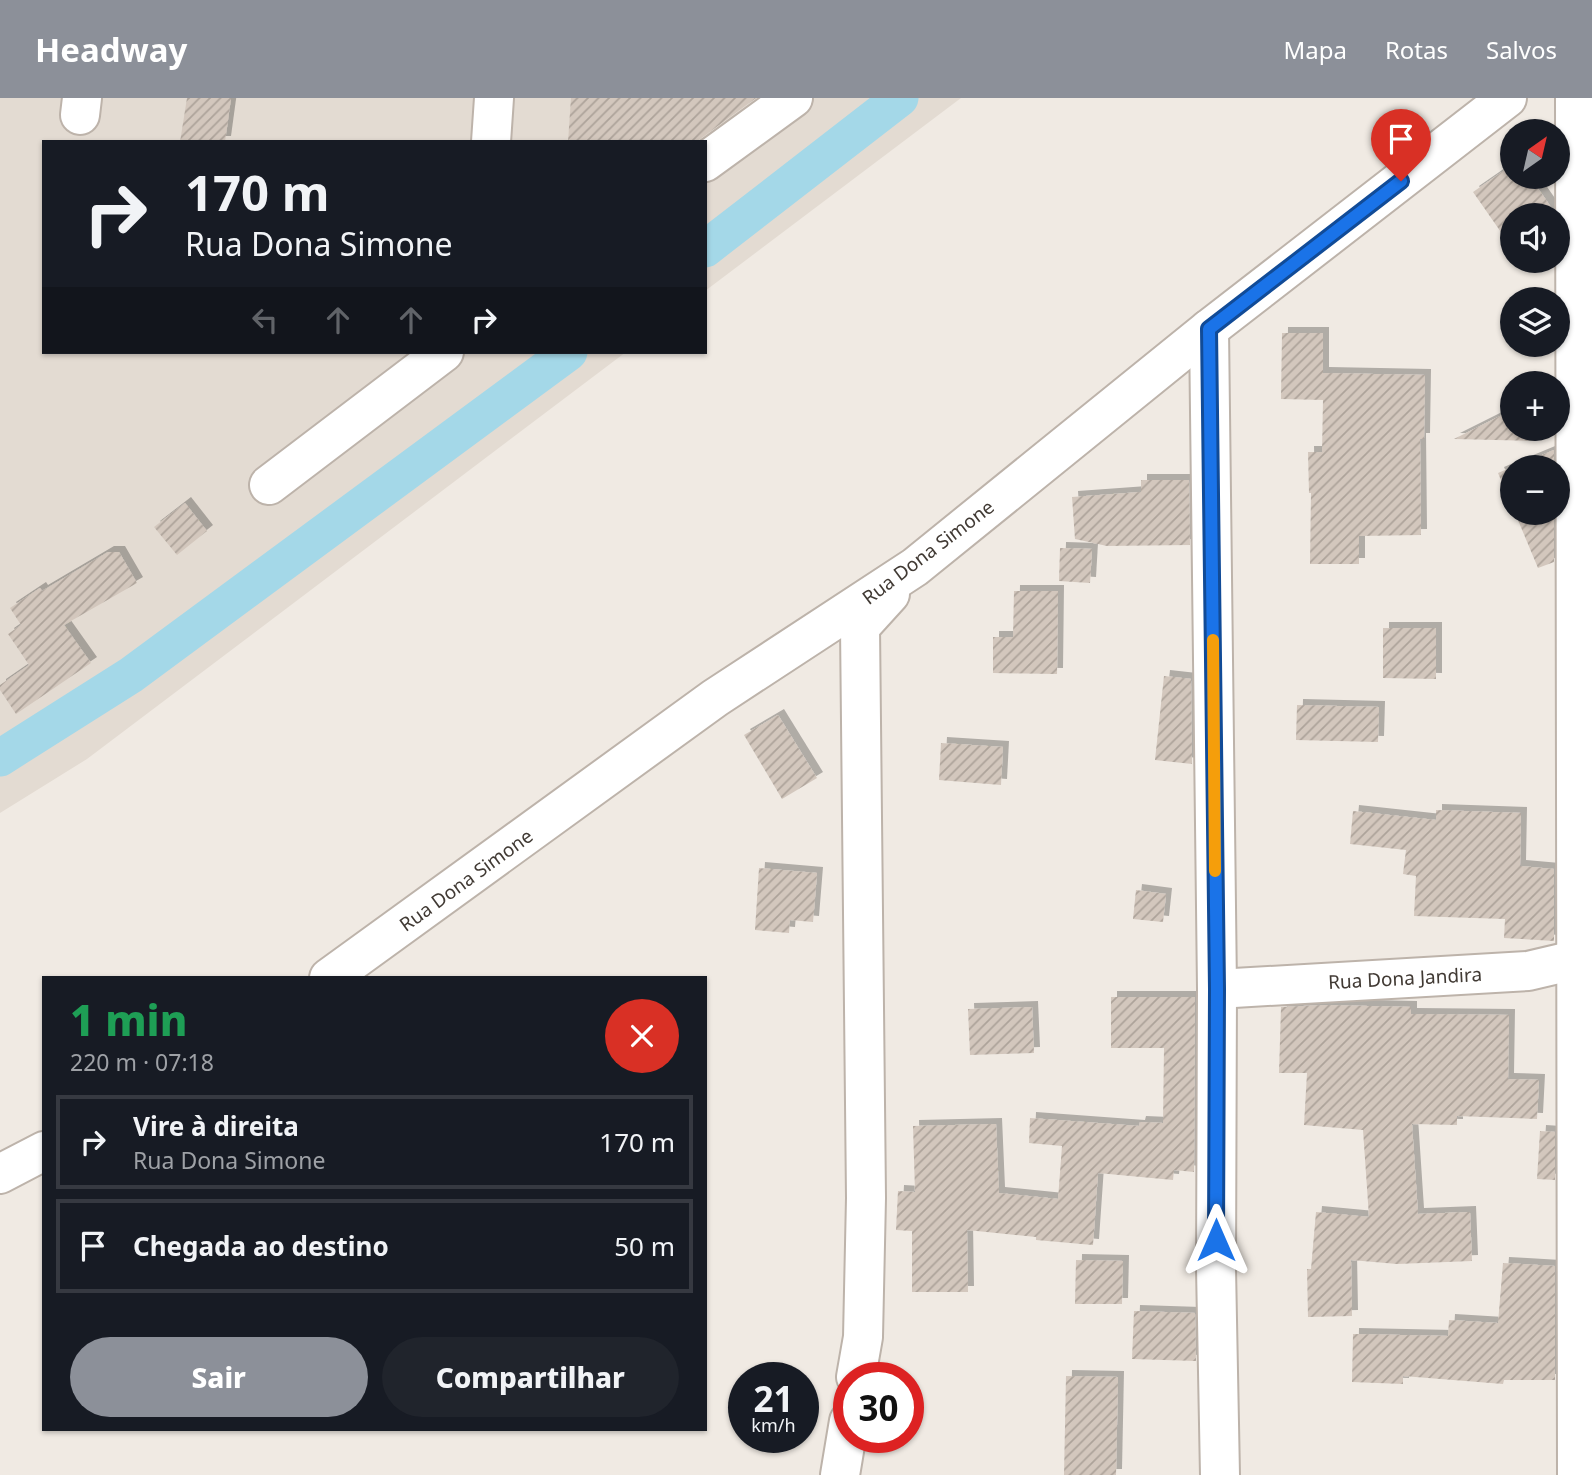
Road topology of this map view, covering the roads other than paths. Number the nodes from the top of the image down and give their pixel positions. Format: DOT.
graph roads {
  1 [pos="494,98"];
  2 [pos="793,98"];
  3 [pos="1507,98"];
  4 [pos="1575,98"];
  5 [pos="491,140"];
  6 [pos="707,161"];
  7 [pos="1209,329"];
  8 [pos="441,354"];
  9 [pos="269,485"];
  10 [pos="1584,512"];
  11 [pos="915,567"];
  12 [pos="1584,959"];
  13 [pos="332,976"];
  14 [pos="1217,989"];
  15 [pos="42,1152"];
  16 [pos="0,1174"];
  17 [pos="859,1362"];
  18 [pos="843,1453"];
  19 [pos="1582,1470"];
  20 [pos="839,1475"];
  21 [pos="1220,1475"];
  1 -- 5 [label="street"];
  2 -- 6 [label="street"];
  3 -- 7 [label="street, Rua Dona Simone"];
  4 -- 10 [label="street"];
  7 -- 11 [label="street, Rua Dona Simone"];
  7 -- 14 [label="street"];
  8 -- 9 [label="street"];
  10 -- 12 [label="street"];
  11 -- 13 [label="street, Rua Dona Simone"];
  11 -- 17 [label="street"];
  12 -- 14 [label="street, Rua Dona Jandira"];
  12 -- 19 [label="street"];
  14 -- 21 [label="street"];
  15 -- 16 [label="street"];
  18 -- 20 [label="street"];
}
